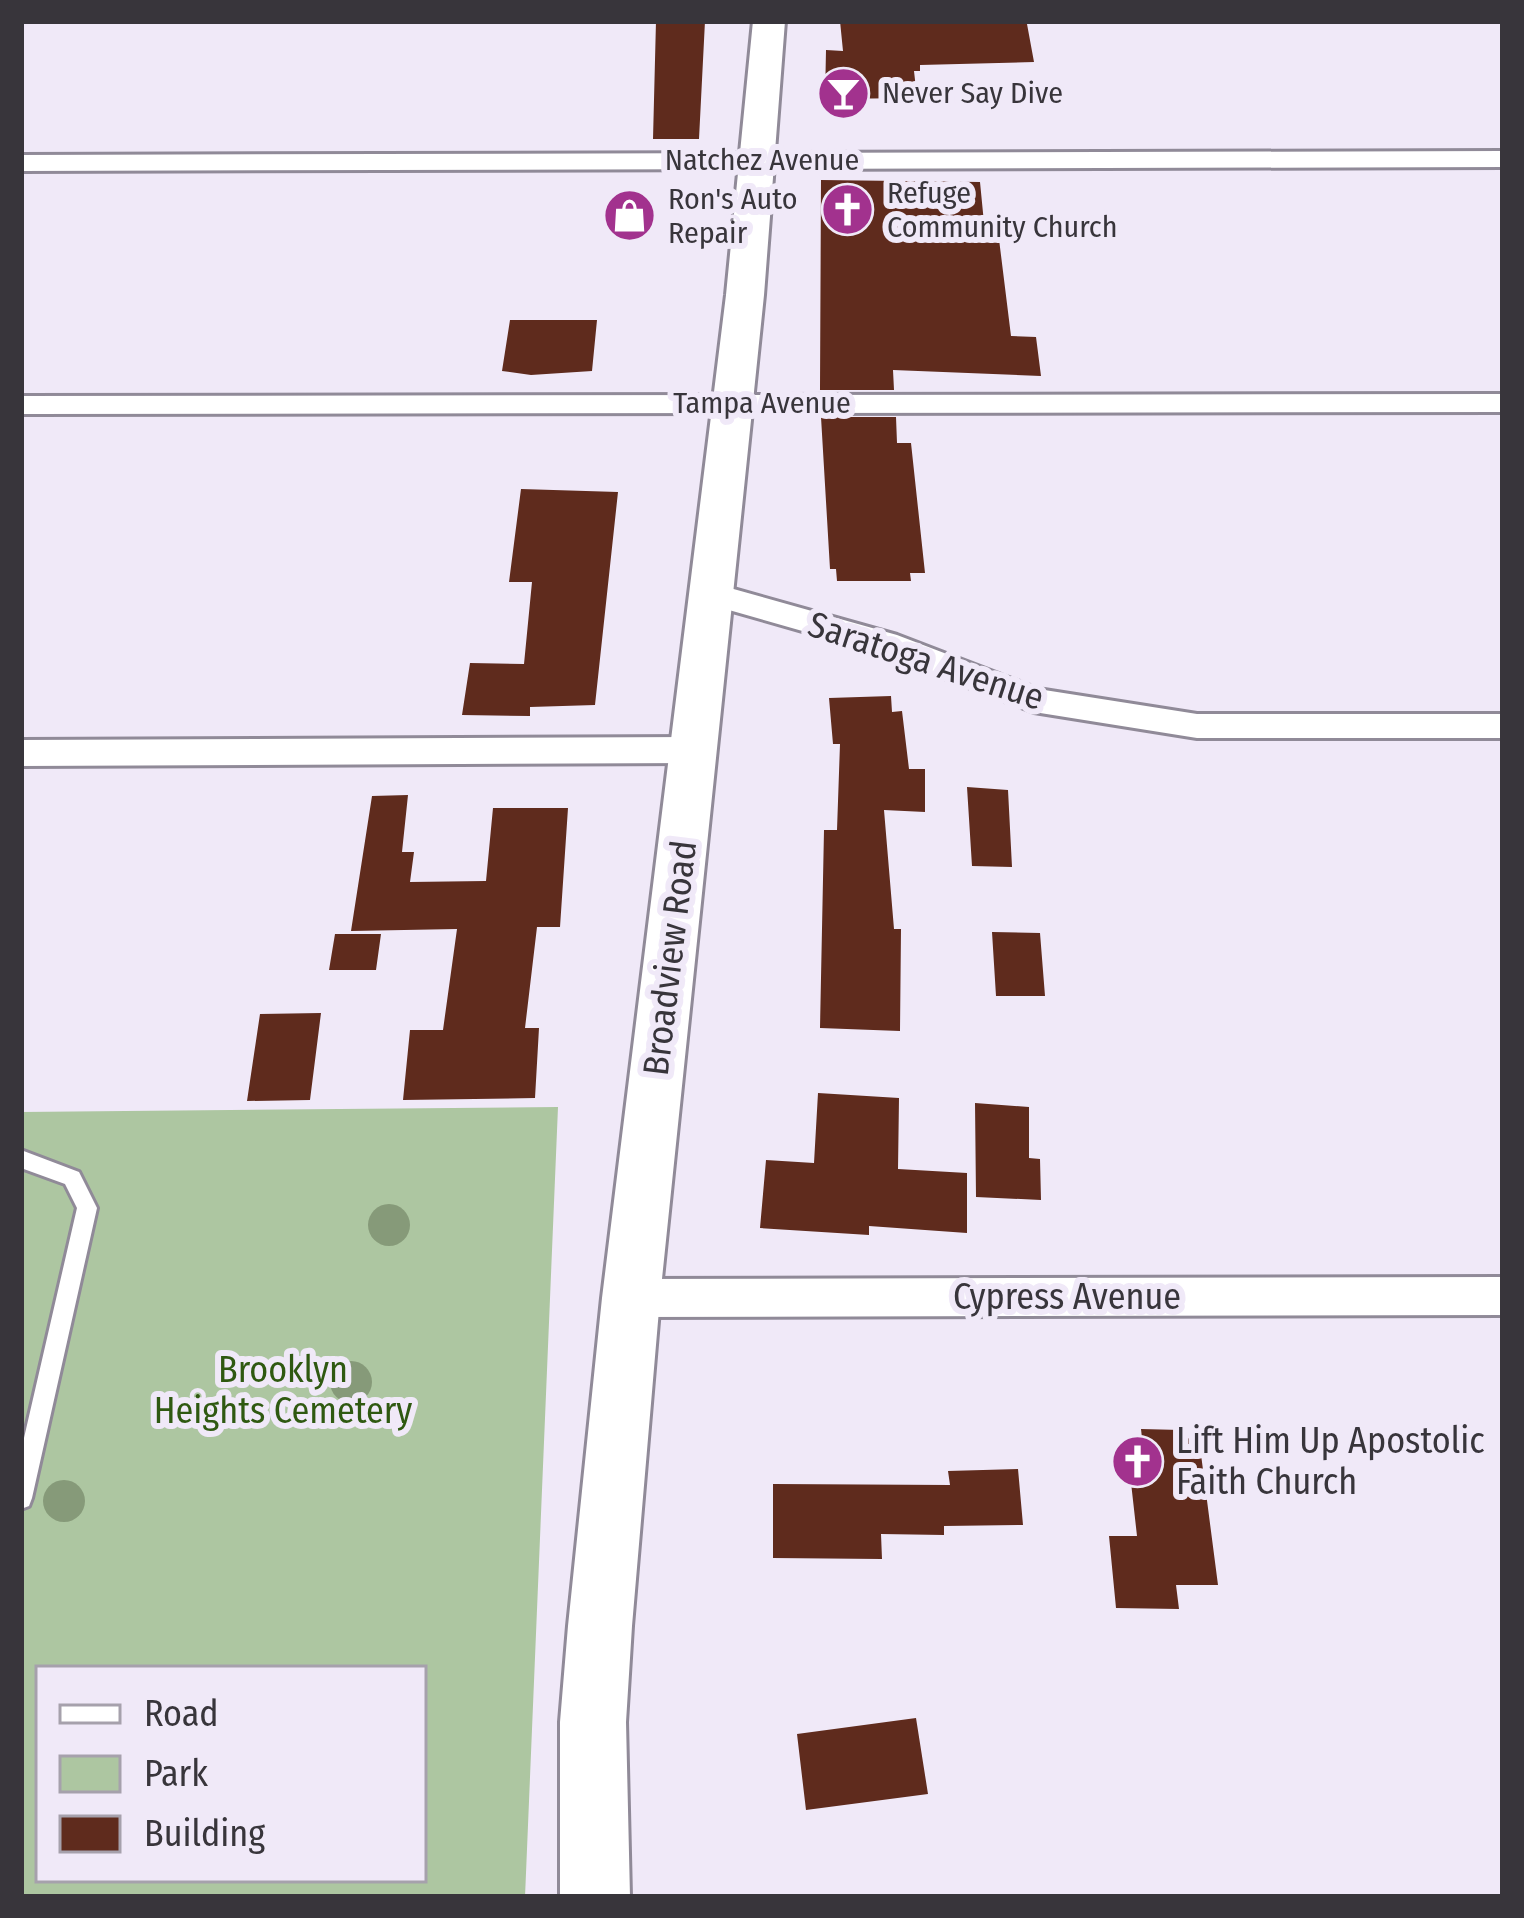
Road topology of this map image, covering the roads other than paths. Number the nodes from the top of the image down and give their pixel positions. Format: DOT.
graph roads {
  1 [pos="769,21"];
  2 [pos="1503,159"];
  3 [pos="758,160"];
  4 [pos="21,163"];
  5 [pos="732,403"];
  6 [pos="1503,403"];
  7 [pos="21,405"];
  8 [pos="712,594"];
  9 [pos="1503,726"];
  10 [pos="695,750"];
  11 [pos="21,753"];
  12 [pos="21,1159"];
  13 [pos="1503,1296"];
  14 [pos="631,1298"];
  15 [pos="21,1498"];
  16 [pos="595,1897"];
  1 -- 3 [label="main road, Broadview Road"];
  2 -- 3 [label="street, Natchez Avenue"];
  3 -- 4 [label="street, Natchez Avenue"];
  3 -- 5 [label="main road, Broadview Road"];
  5 -- 6 [label="street, Tampa Avenue"];
  5 -- 7 [label="street, Tampa Avenue"];
  5 -- 8 [label="main road, Broadview Road"];
  8 -- 9 [label="street, Saratoga Avenue"];
  8 -- 10 [label="main road, Broadview Road"];
  10 -- 11 [label="street"];
  10 -- 14 [label="main road, Broadview Road"];
  12 -- 15 [label="lane"];
  13 -- 14 [label="street, Cypress Avenue"];
  14 -- 16 [label="main road, Broadview Road"];
}
